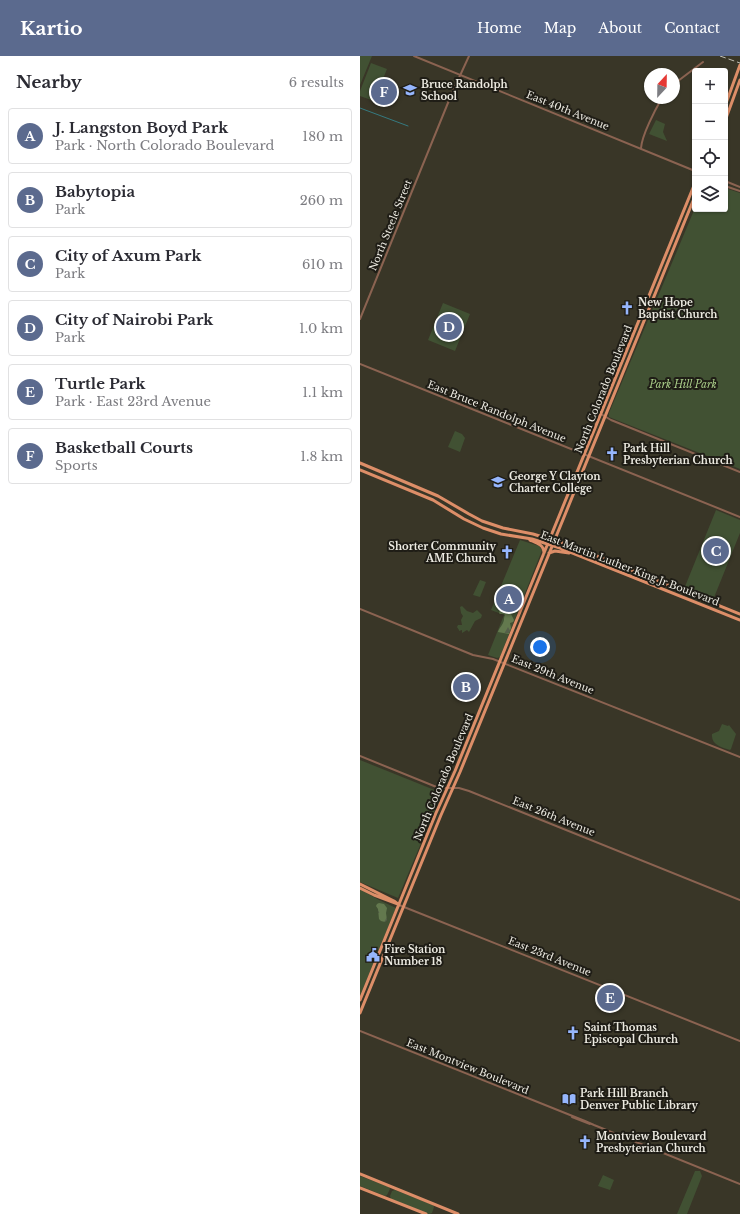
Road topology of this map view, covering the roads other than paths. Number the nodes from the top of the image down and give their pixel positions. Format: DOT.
graph roads {
  1 [pos="414,56"];
  2 [pos="470,56"];
  3 [pos="703,62"];
  4 [pos="739,67"];
  5 [pos="461,76"];
  6 [pos="680,79"];
  7 [pos="740,80"];
  8 [pos="659,104"];
  9 [pos="726,104"];
  10 [pos="728,113"];
  11 [pos="641,148"];
  12 [pos="692,170"];
  13 [pos="728,182"];
  14 [pos="728,187"];
  15 [pos="740,187"];
  16 [pos="692,190"];
  17 [pos="740,191"];
  18 [pos="692,203"];
  19 [pos="360,319"];
  20 [pos="360,364"];
  21 [pos="601,414"];
  22 [pos="605,417"];
  23 [pos="584,455"];
  24 [pos="589,457"];
  25 [pos="360,463"];
  26 [pos="360,470"];
  27 [pos="740,472"];
  28 [pos="740,517"];
  29 [pos="519,536"];
  30 [pos="550,540"];
  31 [pos="554,541"];
  32 [pos="548,544"];
  33 [pos="552,546"];
  34 [pos="549,553"];
  35 [pos="543,555"];
  36 [pos="577,555"];
  37 [pos="360,609"];
  38 [pos="740,614"];
  39 [pos="740,620"];
  40 [pos="500,662"];
  41 [pos="504,663"];
  42 [pos="360,756"];
  43 [pos="740,757"];
  44 [pos="453,788"];
  45 [pos="448,789"];
  46 [pos="360,884"];
  47 [pos="360,888"];
  48 [pos="740,900"];
  49 [pos="399,904"];
  50 [pos="404,906"];
  51 [pos="360,1000"];
  52 [pos="360,1013"];
  53 [pos="360,1031"];
  54 [pos="740,1041"];
  55 [pos="360,1174"];
  56 [pos="740,1184"];
  57 [pos="360,1188"];
  58 [pos="426,1214"];
  59 [pos="458,1214"];
  1 -- 5 [label="street, East 40th Avenue"];
  2 -- 5 [label="street, North Steele Street"];
  3 -- 6 [label="street"];
  4 -- 9 [label="main road"];
  5 -- 11 [label="street, East 40th Avenue"];
  5 -- 19 [label="street, North Steele Street"];
  7 -- 10 [label="main road"];
  8 -- 11 [label="street"];
  11 -- 12 [label="street, East 40th Avenue"];
  13 -- 15 [label="street"];
  14 -- 17 [label="street"];
  16 -- 21 [label="main road, North Colorado Boulevard"];
  18 -- 22 [label="main road, North Colorado Boulevard"];
  20 -- 23 [label="street, East Bruce Randolph Avenue"];
  21 -- 22 [label="street"];
  21 -- 23 [label="main road, North Colorado Boulevard"];
  22 -- 24 [label="main road, North Colorado Boulevard"];
  22 -- 27 [label="street"];
  23 -- 24 [label="street, East Bruce Randolph Avenue"];
  23 -- 30 [label="main road, North Colorado Boulevard"];
  24 -- 28 [label="street, East Bruce Randolph Avenue"];
  24 -- 31 [label="main road, North Colorado Boulevard"];
  25 -- 30 [label="main road, East Martin Luther King Jr Boulevard"];
  26 -- 29 [label="main road, East Martin Luther King Jr Boulevard"];
  29 -- 32 [label="main road, East Martin Luther King Jr Boulevard"];
  29 -- 35 [label="main road"];
  30 -- 31 [label="main road, East Martin Luther King Jr Boulevard"];
  30 -- 32 [label="main road, North Colorado Boulevard"];
  31 -- 33 [label="main road, North Colorado Boulevard"];
  31 -- 38 [label="main road, East Martin Luther King Jr Boulevard"];
  32 -- 33 [label="main road, East Martin Luther King Jr Boulevard"];
  32 -- 35 [label="main road, North Colorado Boulevard"];
  33 -- 34 [label="main road, North Colorado Boulevard"];
  33 -- 36 [label="main road, East Martin Luther King Jr Boulevard"];
  34 -- 36 [label="main road"];
  34 -- 41 [label="main road, North Colorado Boulevard"];
  35 -- 40 [label="main road, North Colorado Boulevard"];
  36 -- 39 [label="main road, East Martin Luther King Jr Boulevard"];
  37 -- 40 [label="street, East 29th Avenue"];
  40 -- 41 [label="street, East 29th Avenue"];
  40 -- 45 [label="main road, North Colorado Boulevard"];
  41 -- 43 [label="street, East 29th Avenue"];
  41 -- 44 [label="main road, North Colorado Boulevard"];
  42 -- 45 [label="street, East 26th Avenue"];
  44 -- 45 [label="street, East 26th Avenue"];
  44 -- 48 [label="street, East 26th Avenue"];
  44 -- 50 [label="main road, North Colorado Boulevard"];
  45 -- 49 [label="main road, North Colorado Boulevard"];
  46 -- 49 [label="main road, East 23rd Avenue"];
  47 -- 49 [label="main road, East 23rd Avenue"];
  49 -- 50 [label="street, East 23rd Avenue"];
  49 -- 51 [label="main road, North Colorado Boulevard"];
  50 -- 52 [label="main road, North Colorado Boulevard"];
  50 -- 54 [label="street, East 23rd Avenue"];
  53 -- 56 [label="street, East Montview Boulevard"];
  55 -- 59 [label="main road"];
  57 -- 58 [label="main road"];
}
